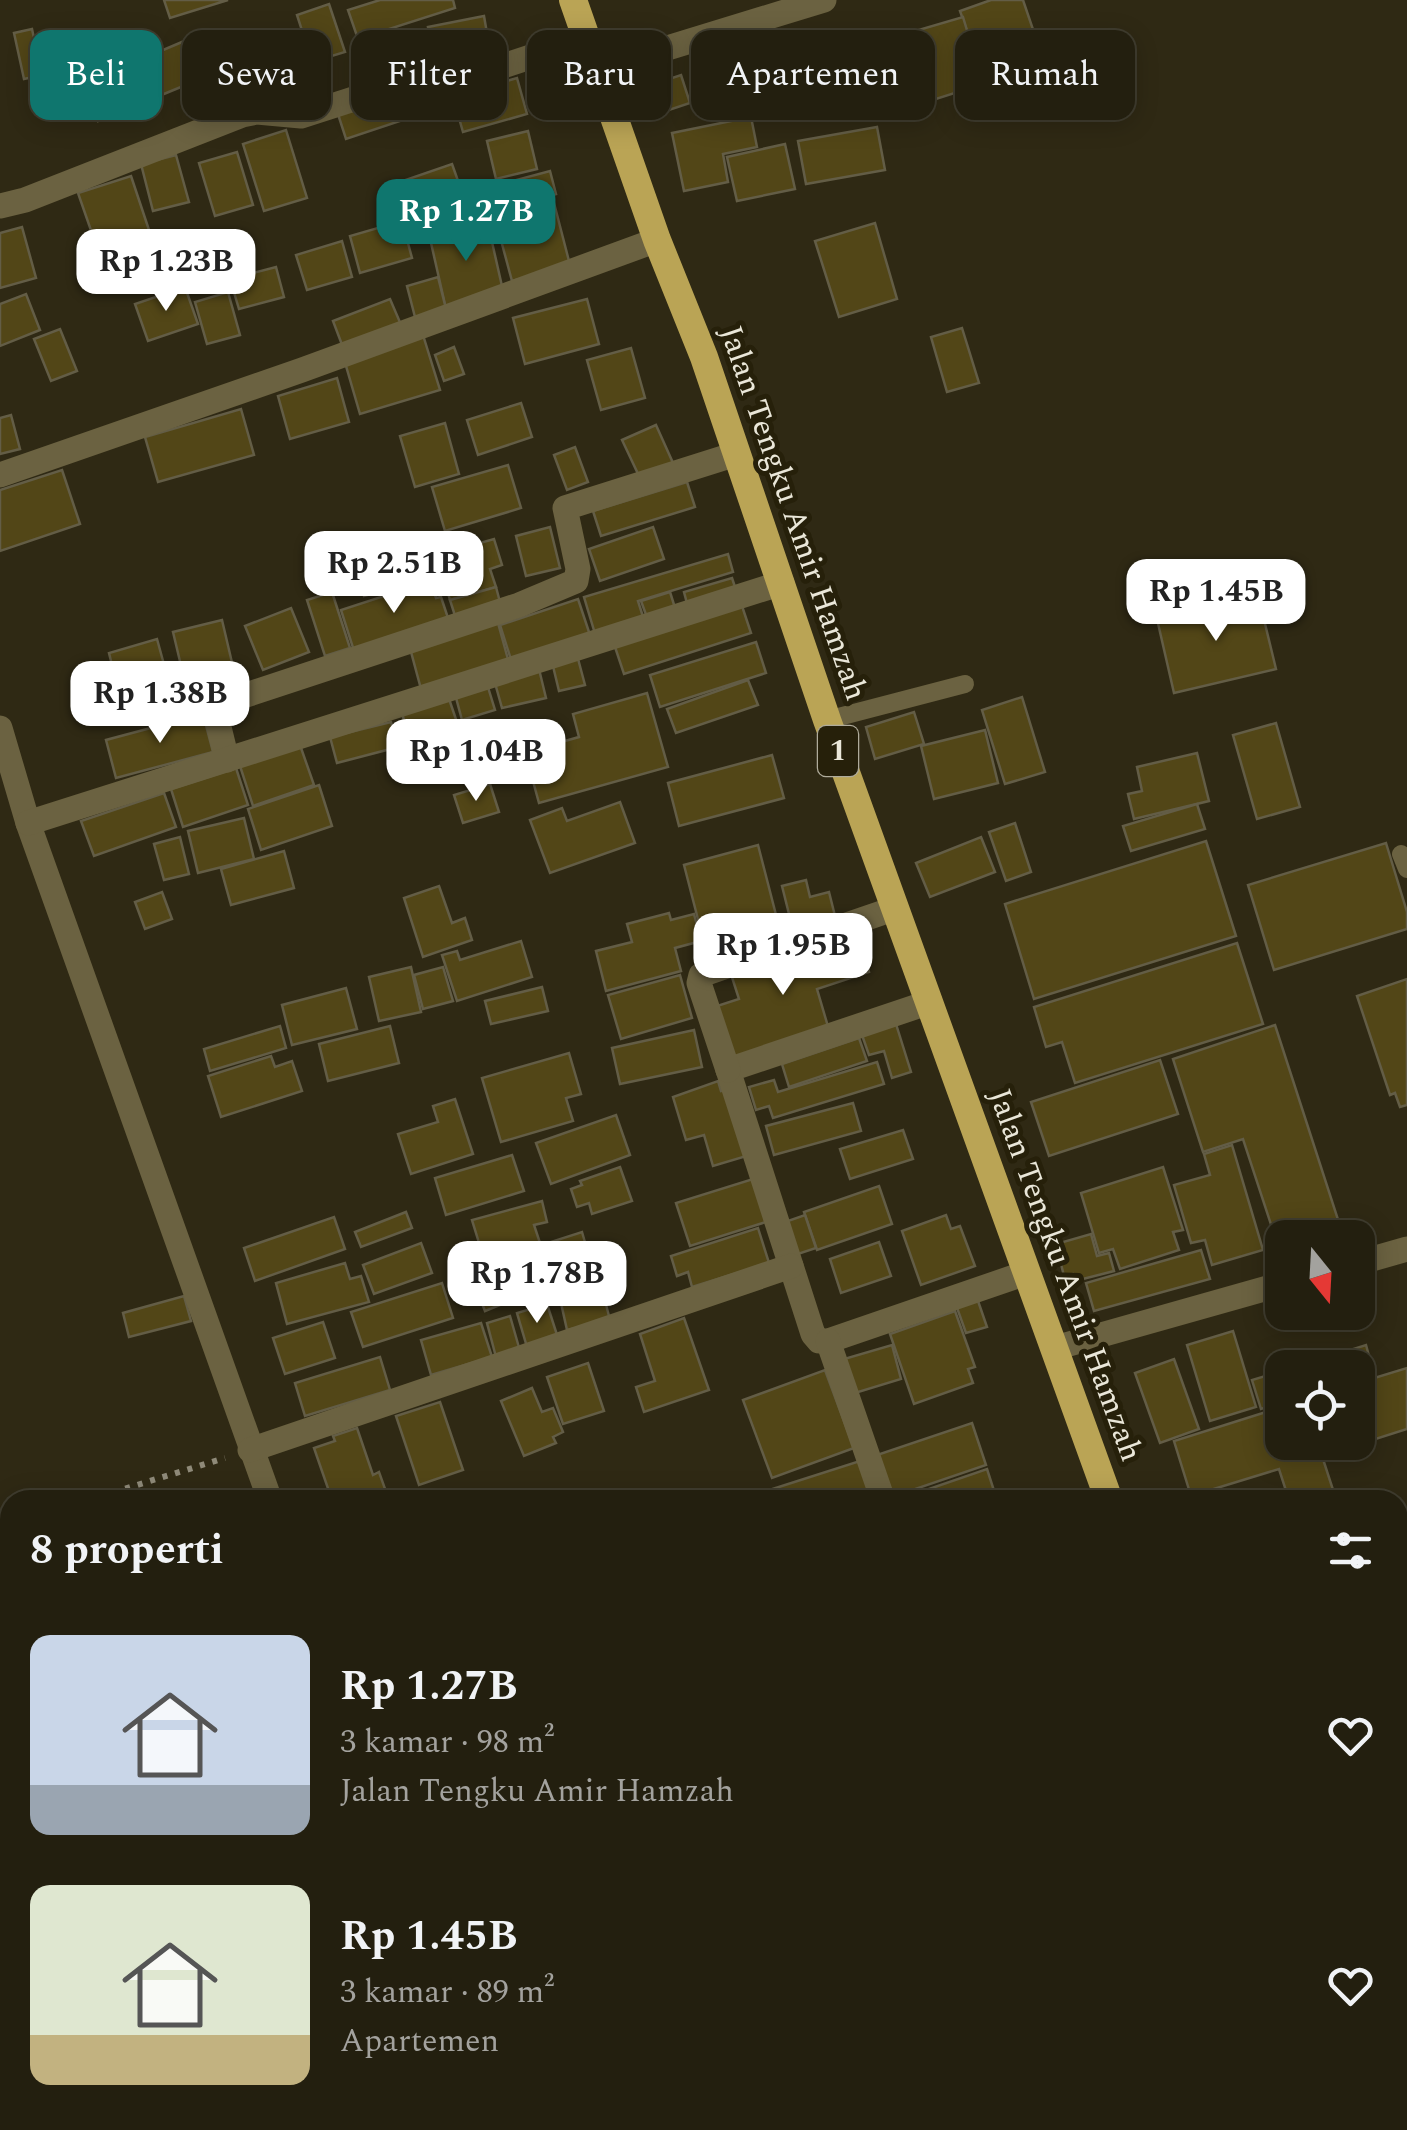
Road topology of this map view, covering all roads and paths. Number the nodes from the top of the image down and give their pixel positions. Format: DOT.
graph roads {
  1 [pos="572,0"];
  2 [pos="824,0"];
  3 [pos="582,30"];
  4 [pos="671,47"];
  5 [pos="527,58"];
  6 [pos="616,120"];
  7 [pos="0,206"];
  8 [pos="657,240"];
  9 [pos="736,454"];
  10 [pos="0,475"];
  11 [pos="782,583"];
  12 [pos="965,684"];
  13 [pos="827,720"];
  14 [pos="0,728"];
  15 [pos="227,760"];
  16 [pos="28,823"];
  17 [pos="896,908"];
  18 [pos="930,1002"];
  19 [pos="728,1070"];
  20 [pos="1407,1249"];
  21 [pos="1375,1258"];
  22 [pos="791,1266"];
  23 [pos="1026,1274"];
  24 [pos="1265,1289"];
  25 [pos="828,1341"];
  26 [pos="1055,1348"];
  27 [pos="250,1450"];
  28 [pos="120,1490"];
  29 [pos="266,1490"];
  30 [pos="880,1490"];
  31 [pos="1106,1490"];
  1 -- 3 [label="highway, Jalan Tengku Amir Hamzah / 1"];
  2 -- 4 [label="street"];
  5 -- 7 [label="street"];
  6 -- 8 [label="highway, Jalan Tengku Amir Hamzah / 1"];
  8 -- 9 [label="highway, Jalan Tengku Amir Hamzah / 1"];
  8 -- 10 [label="street"];
  9 -- 11 [label="highway, Jalan Tengku Amir Hamzah / 1"];
  9 -- 15 [label="street"];
  11 -- 13 [label="highway, Jalan Tengku Amir Hamzah / 1"];
  11 -- 15 [label="street"];
  12 -- 13 [label="lane"];
  13 -- 17 [label="highway, Jalan Tengku Amir Hamzah / 1"];
  14 -- 16 [label="street"];
  15 -- 16 [label="street"];
  16 -- 27 [label="street"];
  17 -- 18 [label="highway, Jalan Tengku Amir Hamzah / 1"];
  17 -- 19 [label="street"];
  18 -- 19 [label="street"];
  18 -- 23 [label="highway, Jalan Tengku Amir Hamzah / 1"];
  19 -- 22 [label="street"];
  20 -- 21 [label="street"];
  22 -- 25 [label="street"];
  22 -- 27 [label="street"];
  23 -- 25 [label="street"];
  23 -- 26 [label="highway, Jalan Tengku Amir Hamzah / 1"];
  24 -- 26 [label="street"];
  25 -- 30 [label="street"];
  26 -- 31 [label="highway, Jalan Tengku Amir Hamzah / 1"];
  27 -- 28 [label="path"];
  27 -- 29 [label="street"];
}
